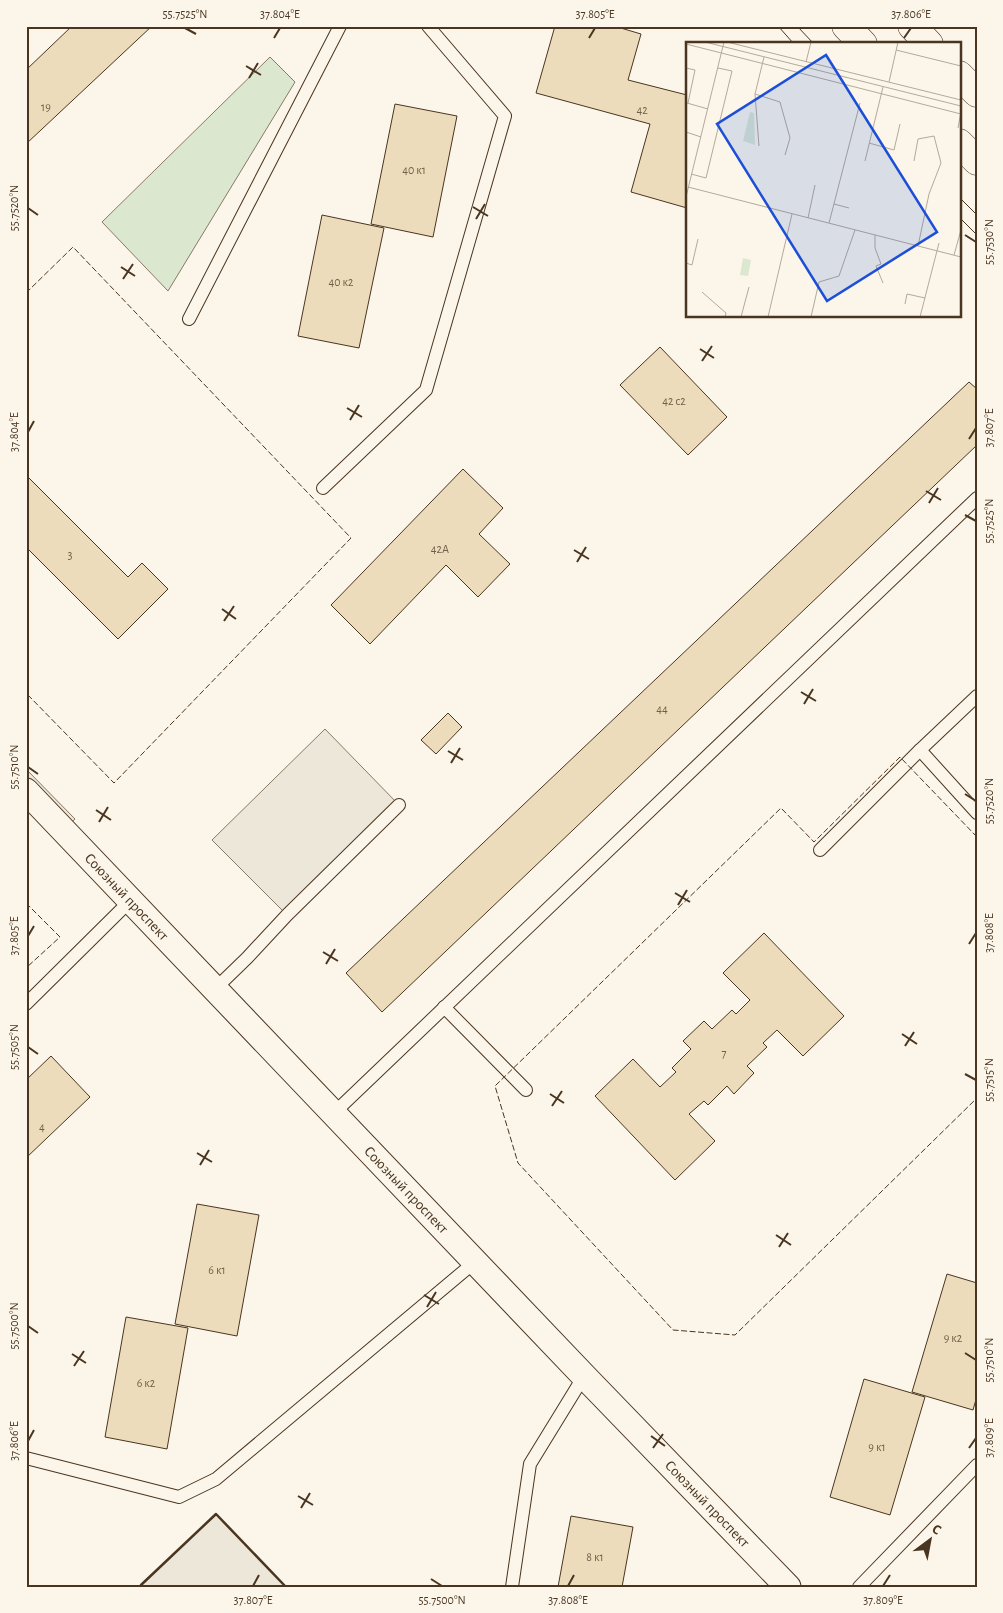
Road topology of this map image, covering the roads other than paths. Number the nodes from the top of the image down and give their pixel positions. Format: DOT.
graph roads {
  1 [pos="340,26"];
  2 [pos="428,26"];
  3 [pos="846,26"];
  4 [pos="912,26"];
  5 [pos="861,42"];
  6 [pos="927,42"];
  7 [pos="960,76"];
  8 [pos="977,93"];
  9 [pos="960,144"];
  10 [pos="977,161"];
  11 [pos="189,319"];
  12 [pos="323,488"];
  13 [pos="977,498"];
  14 [pos="977,696"];
  15 [pos="920,750"];
  16 [pos="26,791"];
  17 [pos="399,804"];
  18 [pos="977,813"];
  19 [pos="820,850"];
  20 [pos="130,901"];
  21 [pos="215,989"];
  22 [pos="26,1004"];
  23 [pos="444,1007"];
  24 [pos="526,1090"];
  25 [pos="334,1113"];
  26 [pos="476,1261"];
  27 [pos="584,1376"];
  28 [pos="26,1458"];
  29 [pos="977,1465"];
  30 [pos="512,1587"];
  31 [pos="788,1587"];
  32 [pos="859,1587"];
  1 -- 11 [label="lane"];
  2 -- 12 [label="lane"];
  3 -- 5 [label="main road"];
  4 -- 6 [label="main road"];
  7 -- 8 [label="main road"];
  9 -- 10 [label="main road"];
  13 -- 23 [label="lane"];
  14 -- 15 [label="lane"];
  15 -- 18 [label="lane"];
  15 -- 19 [label="lane"];
  16 -- 20 [label="street, Союзный проспект"];
  17 -- 21 [label="lane"];
  20 -- 21 [label="street, Союзный проспект"];
  20 -- 22 [label="lane"];
  21 -- 25 [label="street, Союзный проспект"];
  23 -- 24 [label="lane"];
  23 -- 25 [label="lane"];
  25 -- 26 [label="street, Союзный проспект"];
  26 -- 27 [label="street, Союзный проспект"];
  26 -- 28 [label="lane"];
  27 -- 30 [label="lane"];
  27 -- 31 [label="street, Союзный проспект"];
  29 -- 32 [label="lane"];
}
